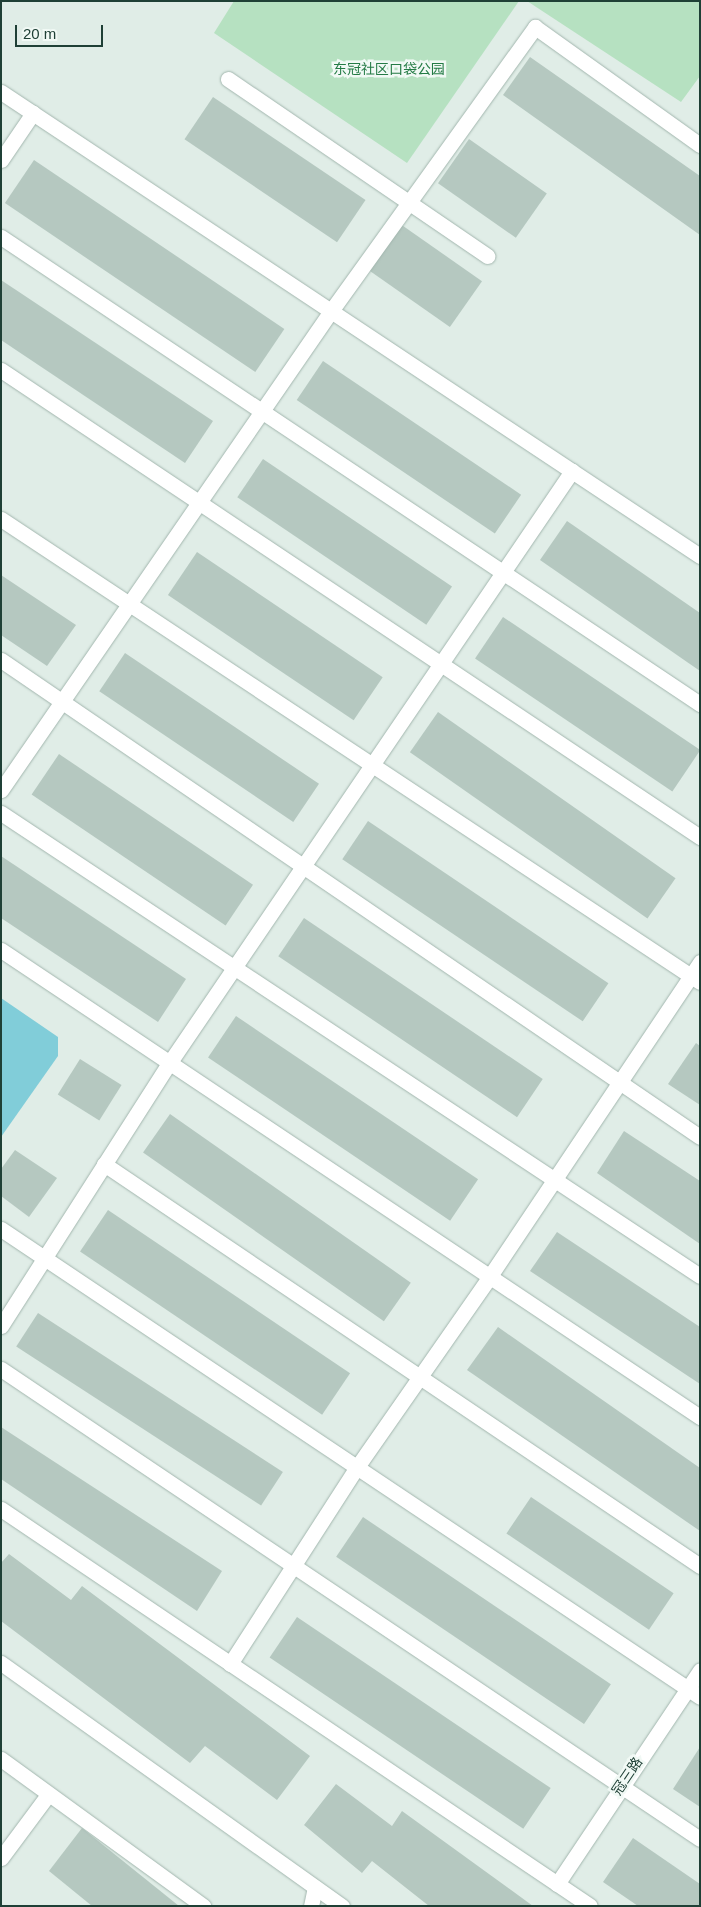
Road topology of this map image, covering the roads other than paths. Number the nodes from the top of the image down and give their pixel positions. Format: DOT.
graph roads {
  1 [pos="228,79"];
  2 [pos="1,92"];
  3 [pos="33,113"];
  4 [pos="700,145"];
  5 [pos="1,160"];
  6 [pos="409,203"];
  7 [pos="1,237"];
  8 [pos="487,256"];
  9 [pos="331,311"];
  10 [pos="1,370"];
  11 [pos="260,412"];
  12 [pos="572,471"];
  13 [pos="199,501"];
  14 [pos="1,519"];
  15 [pos="700,556"];
  16 [pos="504,571"];
  17 [pos="128,605"];
  18 [pos="1,660"];
  19 [pos="441,663"];
  20 [pos="62,701"];
  21 [pos="700,704"];
  22 [pos="371,767"];
  23 [pos="1,790"];
  24 [pos="1,813"];
  25 [pos="700,836"];
  26 [pos="302,866"];
  27 [pos="1,950"];
  28 [pos="700,962"];
  29 [pos="235,966"];
  30 [pos="695,978"];
  31 [pos="170,1062"];
  32 [pos="619,1083"];
  33 [pos="700,1137"];
  34 [pos="104,1164"];
  35 [pos="554,1180"];
  36 [pos="1,1229"];
  37 [pos="44,1257"];
  38 [pos="490,1276"];
  39 [pos="700,1276"];
  40 [pos="1,1326"];
  41 [pos="1,1369"];
  42 [pos="421,1378"];
  43 [pos="700,1417"];
  44 [pos="357,1467"];
  45 [pos="1,1509"];
  46 [pos="292,1565"];
  47 [pos="700,1566"];
  48 [pos="230,1664"];
  49 [pos="2,1666"];
  50 [pos="700,1670"];
  51 [pos="694,1693"];
  52 [pos="1,1759"];
  53 [pos="620,1786"];
  54 [pos="47,1796"];
  55 [pos="700,1839"];
  56 [pos="1,1858"];
  57 [pos="557,1884"];
  58 [pos="315,1888"];
  59 [pos="203,1906"];
  60 [pos="311,1906"];
  61 [pos="342,1906"];
  62 [pos="590,1906"];
  1 -- 6 [label="street"];
  2 -- 3 [label="street"];
  3 -- 5 [label="street"];
  3 -- 9 [label="street"];
  4 -- 6 [label="street"];
  6 -- 8 [label="street"];
  6 -- 9 [label="street"];
  7 -- 11 [label="street"];
  9 -- 11 [label="street"];
  9 -- 12 [label="street"];
  10 -- 13 [label="street"];
  11 -- 13 [label="street"];
  11 -- 16 [label="street"];
  12 -- 15 [label="street"];
  12 -- 16 [label="street"];
  13 -- 17 [label="street"];
  13 -- 19 [label="street"];
  14 -- 17 [label="street"];
  16 -- 19 [label="street"];
  16 -- 21 [label="street"];
  17 -- 20 [label="street"];
  17 -- 22 [label="street"];
  18 -- 20 [label="street"];
  19 -- 22 [label="street"];
  19 -- 25 [label="street"];
  20 -- 23 [label="street"];
  20 -- 26 [label="street"];
  22 -- 26 [label="street"];
  22 -- 30 [label="street"];
  24 -- 29 [label="street"];
  26 -- 29 [label="street"];
  26 -- 32 [label="street"];
  27 -- 31 [label="street"];
  28 -- 30 [label="street"];
  29 -- 31 [label="street"];
  29 -- 35 [label="street"];
  30 -- 32 [label="street"];
  31 -- 34 [label="street"];
  31 -- 38 [label="street"];
  32 -- 33 [label="street"];
  32 -- 35 [label="street"];
  34 -- 37 [label="street"];
  34 -- 42 [label="street"];
  35 -- 38 [label="street"];
  35 -- 39 [label="street"];
  36 -- 37 [label="street"];
  37 -- 40 [label="street"];
  37 -- 44 [label="street"];
  38 -- 42 [label="street"];
  38 -- 43 [label="street"];
  41 -- 46 [label="street"];
  42 -- 44 [label="street"];
  42 -- 47 [label="street"];
  44 -- 46 [label="street"];
  44 -- 51 [label="street"];
  45 -- 48 [label="street"];
  46 -- 48 [label="street"];
  46 -- 53 [label="street"];
  48 -- 57 [label="street"];
  49 -- 58 [label="street"];
  50 -- 51 [label="street, 冠三路"];
  51 -- 53 [label="street, 冠三路"];
  52 -- 54 [label="street"];
  53 -- 55 [label="street"];
  53 -- 57 [label="street, 冠三路"];
  54 -- 56 [label="street"];
  54 -- 59 [label="street"];
  57 -- 62 [label="street"];
  58 -- 60 [label="street"];
  58 -- 61 [label="street"];
}
